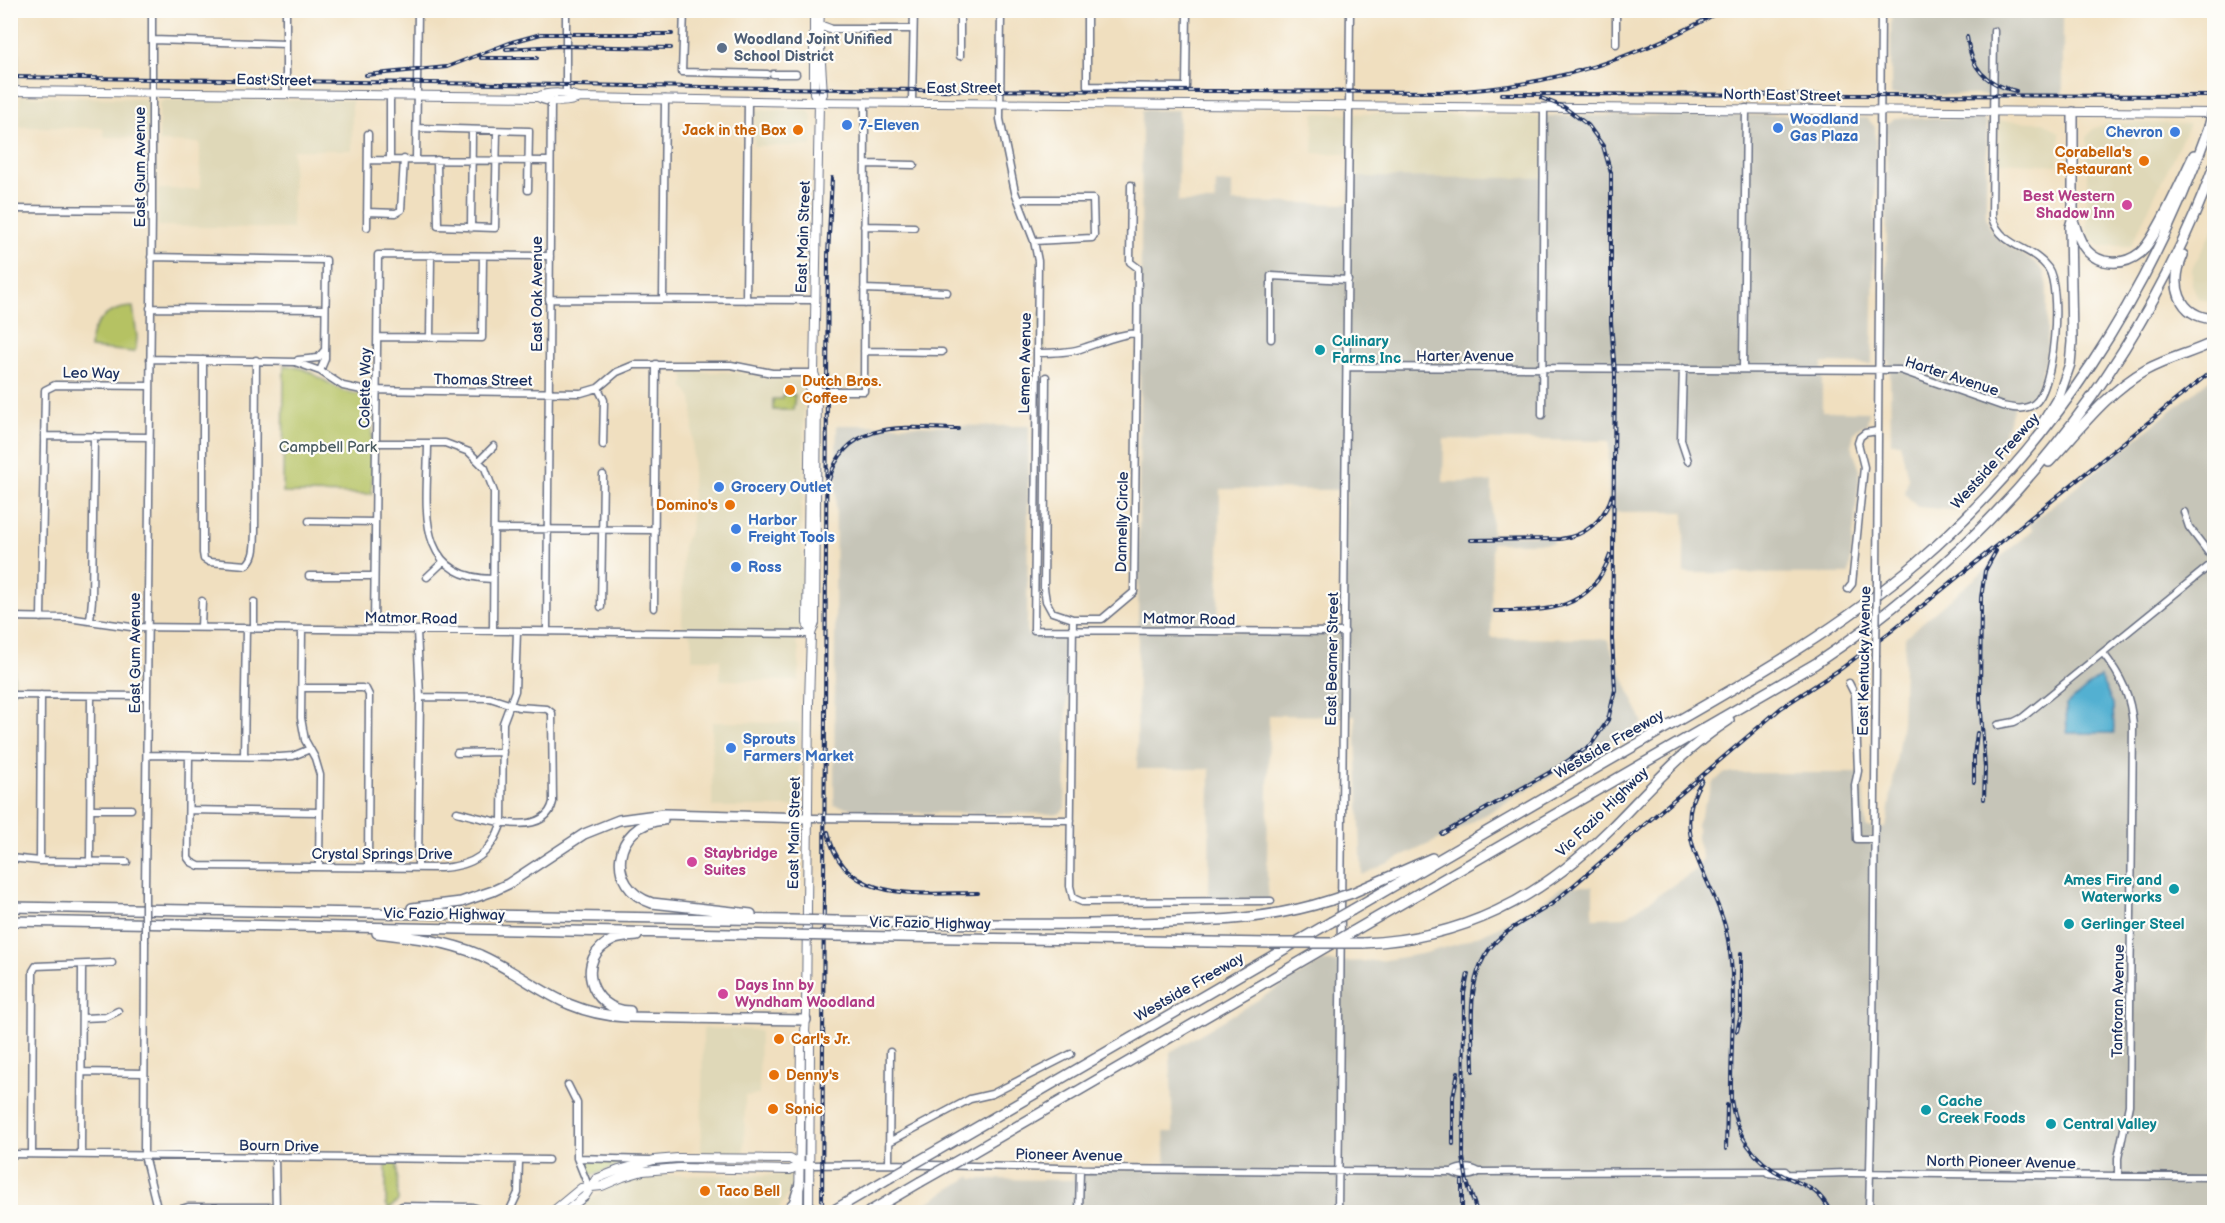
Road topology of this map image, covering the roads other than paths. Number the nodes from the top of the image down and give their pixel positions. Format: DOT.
graph roads {
  1 [pos="152,10"];
  2 [pos="286,10"];
  3 [pos="418,10"];
  4 [pos="566,10"];
  5 [pos="684,10"];
  6 [pos="814,10"];
  7 [pos="820,10"];
  8 [pos="914,10"];
  9 [pos="960,10"];
  10 [pos="1001,10"];
  11 [pos="1087,10"];
  12 [pos="1187,10"];
  13 [pos="1350,10"];
  14 [pos="1616,10"];
  15 [pos="1881,10"];
  16 [pos="819,23"];
  17 [pos="830,29"];
  18 [pos="913,29"];
  19 [pos="1994,31"];
  20 [pos="820,35"];
  21 [pos="152,40"];
  22 [pos="286,44"];
  23 [pos="1616,44"];
  24 [pos="960,56"];
  25 [pos="796,74"];
  26 [pos="10,91"];
  27 [pos="152,92"];
  28 [pos="286,94"];
  29 [pos="390,95"];
  30 [pos="417,95"];
  31 [pos="566,95"];
  32 [pos="537,97"];
  33 [pos="579,98"];
  34 [pos="665,99"];
  35 [pos="551,100"];
  36 [pos="748,101"];
  37 [pos="912,101"];
  38 [pos="819,102"];
  39 [pos="865,102"];
  40 [pos="999,102"];
  41 [pos="1350,106"];
  42 [pos="1544,107"];
  43 [pos="1746,108"];
  44 [pos="1881,110"];
  45 [pos="1993,111"];
  46 [pos="2214,111"];
  47 [pos="2073,112"];
  48 [pos="417,128"];
  49 [pos="472,131"];
  50 [pos="497,131"];
  51 [pos="2207,131"];
  52 [pos="368,134"];
  53 [pos="390,159"];
  54 [pos="404,159"];
  55 [pos="368,160"];
  56 [pos="416,160"];
  57 [pos="438,160"];
  58 [pos="528,160"];
  59 [pos="471,161"];
  60 [pos="550,161"];
  61 [pos="496,162"];
  62 [pos="865,164"];
  63 [pos="914,165"];
  64 [pos="2214,166"];
  65 [pos="1131,185"];
  66 [pos="528,190"];
  67 [pos="2203,197"];
  68 [pos="1019,201"];
  69 [pos="10,209"];
  70 [pos="152,210"];
  71 [pos="367,212"];
  72 [pos="2073,217"];
  73 [pos="864,226"];
  74 [pos="367,227"];
  75 [pos="914,227"];
  76 [pos="471,228"];
  77 [pos="1034,241"];
  78 [pos="431,255"];
  79 [pos="483,256"];
  80 [pos="550,256"];
  81 [pos="152,257"];
  82 [pos="1348,280"];
  83 [pos="864,289"];
  84 [pos="947,292"];
  85 [pos="549,298"];
  86 [pos="663,299"];
  87 [pos="746,300"];
  88 [pos="814,300"];
  89 [pos="150,308"];
  90 [pos="325,309"];
  91 [pos="2214,319"];
  92 [pos="1137,333"];
  93 [pos="377,336"];
  94 [pos="430,337"];
  95 [pos="1271,339"];
  96 [pos="2214,342"];
  97 [pos="325,348"];
  98 [pos="864,351"];
  99 [pos="942,352"];
  100 [pos="1037,353"];
  101 [pos="150,359"];
  102 [pos="203,360"];
  103 [pos="256,360"];
  104 [pos="291,361"];
  105 [pos="656,364"];
  106 [pos="1347,367"];
  107 [pos="1542,368"];
  108 [pos="1683,368"];
  109 [pos="1743,368"];
  110 [pos="320,370"];
  111 [pos="1879,370"];
  112 [pos="814,373"];
  113 [pos="1046,377"];
  114 [pos="150,386"];
  115 [pos="598,388"];
  116 [pos="377,391"];
  117 [pos="817,391"];
  118 [pos="1036,392"];
  119 [pos="1046,392"];
  120 [pos="549,393"];
  121 [pos="1542,415"];
  122 [pos="1877,431"];
  123 [pos="44,436"];
  124 [pos="94,436"];
  125 [pos="149,437"];
  126 [pos="376,443"];
  127 [pos="428,443"];
  128 [pos="603,445"];
  129 [pos="494,446"];
  130 [pos="479,461"];
  131 [pos="1688,461"];
  132 [pos="603,475"];
  133 [pos="1999,482"];
  134 [pos="1035,512"];
  135 [pos="1044,512"];
  136 [pos="2184,512"];
  137 [pos="309,521"];
  138 [pos="375,522"];
  139 [pos="494,529"];
  140 [pos="548,529"];
  141 [pos="602,529"];
  142 [pos="655,530"];
  143 [pos="1949,560"];
  144 [pos="444,561"];
  145 [pos="2214,561"];
  146 [pos="309,576"];
  147 [pos="374,576"];
  148 [pos="427,577"];
  149 [pos="493,579"];
  150 [pos="1848,589"];
  151 [pos="202,602"];
  152 [pos="254,602"];
  153 [pos="601,607"];
  154 [pos="654,608"];
  155 [pos="10,617"];
  156 [pos="40,618"];
  157 [pos="1073,619"];
  158 [pos="90,621"];
  159 [pos="148,627"];
  160 [pos="201,627"];
  161 [pos="246,628"];
  162 [pos="254,628"];
  163 [pos="302,628"];
  164 [pos="374,629"];
  165 [pos="417,630"];
  166 [pos="493,630"];
  167 [pos="1034,630"];
  168 [pos="1073,630"];
  169 [pos="517,631"];
  170 [pos="547,631"];
  171 [pos="1345,632"];
  172 [pos="811,634"];
  173 [pos="2103,653"];
  174 [pos="1849,683"];
  175 [pos="302,688"];
  176 [pos="1764,694"];
  177 [pos="10,695"];
  178 [pos="41,695"];
  179 [pos="91,696"];
  180 [pos="147,696"];
  181 [pos="420,698"];
  182 [pos="510,704"];
  183 [pos="1998,725"];
  184 [pos="310,749"];
  185 [pos="503,752"];
  186 [pos="457,753"];
  187 [pos="147,755"];
  188 [pos="189,756"];
  189 [pos="244,756"];
  190 [pos="91,809"];
  191 [pos="131,809"];
  192 [pos="189,810"];
  193 [pos="320,812"];
  194 [pos="457,812"];
  195 [pos="807,818"];
  196 [pos="1071,820"];
  197 [pos="502,822"];
  198 [pos="1874,838"];
  199 [pos="1475,839"];
  200 [pos="10,858"];
  201 [pos="40,861"];
  202 [pos="90,861"];
  203 [pos="127,862"];
  204 [pos="319,866"];
  205 [pos="368,866"];
  206 [pos="418,866"];
  207 [pos="10,900"];
  208 [pos="1271,901"];
  209 [pos="10,907"];
  210 [pos="63,907"];
  211 [pos="373,912"];
  212 [pos="789,920"];
  213 [pos="10,921"];
  214 [pos="58,923"];
  215 [pos="10,927"];
  216 [pos="330,927"];
  217 [pos="676,932"];
  218 [pos="112,963"];
  219 [pos="82,965"];
  220 [pos="118,1011"];
  221 [pos="806,1017"];
  222 [pos="83,1018"];
  223 [pos="805,1033"];
  224 [pos="890,1052"];
  225 [pos="1071,1054"];
  226 [pos="801,1064"];
  227 [pos="82,1072"];
  228 [pos="144,1073"];
  229 [pos="568,1085"];
  230 [pos="810,1090"];
  231 [pos="890,1142"];
  232 [pos="10,1154"];
  233 [pos="32,1154"];
  234 [pos="81,1154"];
  235 [pos="144,1155"];
  236 [pos="275,1158"];
  237 [pos="577,1158"];
  238 [pos="712,1159"];
  239 [pos="728,1159"];
  240 [pos="654,1160"];
  241 [pos="519,1161"];
  242 [pos="548,1161"];
  243 [pos="890,1164"];
  244 [pos="800,1165"];
  245 [pos="810,1165"];
  246 [pos="688,1168"];
  247 [pos="1080,1168"];
  248 [pos="703,1169"];
  249 [pos="1338,1171"];
  250 [pos="1870,1173"];
  251 [pos="2118,1176"];
  252 [pos="2214,1177"];
  253 [pos="800,1184"];
  254 [pos="589,1188"];
  255 [pos="178,1210"];
  256 [pos="226,1210"];
  257 [pos="276,1210"];
  258 [pos="158,1212"];
  259 [pos="392,1212"];
  260 [pos="491,1212"];
  261 [pos="509,1212"];
  262 [pos="552,1212"];
  263 [pos="565,1212"];
  264 [pos="785,1212"];
  265 [pos="801,1212"];
  266 [pos="833,1212"];
  267 [pos="869,1212"];
  268 [pos="1079,1212"];
  269 [pos="1338,1212"];
  270 [pos="1869,1212"];
  1 -- 21 [label="street, East Gum Avenue"];
  2 -- 22 [label="street"];
  3 -- 30 [label="street"];
  4 -- 31 [label="street"];
  5 -- 25 [label="street"];
  6 -- 38 [label="main road"];
  7 -- 16 [label="main road"];
  8 -- 18 [label="street"];
  9 -- 24 [label="street"];
  10 -- 40 [label="street, Lemen Avenue"];
  11 -- 12 [label="street"];
  13 -- 41 [label="street, East Beamer Street"];
  14 -- 23 [label="street"];
  15 -- 44 [label="street, East Kentucky Avenue"];
  16 -- 17 [label="main road"];
  16 -- 20 [label="main road"];
  17 -- 18 [label="street"];
  17 -- 20 [label="main road"];
  18 -- 37 [label="street"];
  19 -- 45 [label="street, Harter Avenue"];
  20 -- 38 [label="main road"];
  21 -- 22 [label="street"];
  21 -- 27 [label="street, East Gum Avenue"];
  22 -- 28 [label="street"];
  26 -- 27 [label="main road, East Street"];
  27 -- 28 [label="main road, East Street"];
  27 -- 70 [label="street, East Gum Avenue"];
  28 -- 29 [label="main road, East Street"];
  29 -- 30 [label="main road, East Street"];
  29 -- 53 [label="street"];
  30 -- 32 [label="main road, East Street"];
  30 -- 48 [label="street"];
  31 -- 32 [label="main road, East Street"];
  31 -- 33 [label="main road, East Street"];
  32 -- 35 [label="main road, East Street"];
  33 -- 34 [label="main road, East Street"];
  33 -- 35 [label="main road, East Street"];
  34 -- 36 [label="main road, East Street"];
  34 -- 86 [label="street"];
  35 -- 60 [label="street, East Oak Avenue"];
  36 -- 38 [label="main road, East Street"];
  36 -- 87 [label="street"];
  37 -- 39 [label="main road, East Street"];
  37 -- 40 [label="main road, East Street"];
  38 -- 39 [label="main road, East Street"];
  38 -- 88 [label="main road, East Main Street"];
  39 -- 62 [label="street"];
  40 -- 41 [label="main road, East Street"];
  40 -- 68 [label="street, Lemen Avenue"];
  41 -- 42 [label="main road, North East Street"];
  41 -- 82 [label="street, East Beamer Street"];
  42 -- 43 [label="main road, North East Street"];
  42 -- 107 [label="street"];
  43 -- 44 [label="main road, North East Street"];
  43 -- 109 [label="street"];
  44 -- 45 [label="main road, North East Street"];
  44 -- 111 [label="street, East Kentucky Avenue"];
  45 -- 47 [label="main road, North East Street"];
  45 -- 111 [label="street, Harter Avenue"];
  46 -- 47 [label="main road, North East Street"];
  46 -- 51 [label="highway, Westside Freeway, bridge"];
  47 -- 72 [label="highway"];
  48 -- 49 [label="street"];
  48 -- 56 [label="street"];
  49 -- 50 [label="street"];
  49 -- 59 [label="street"];
  50 -- 58 [label="street"];
  50 -- 61 [label="street"];
  51 -- 72 [label="highway"];
  51 -- 133 [label="highway, Westside Freeway"];
  52 -- 55 [label="street"];
  53 -- 54 [label="street"];
  53 -- 55 [label="street"];
  54 -- 56 [label="street"];
  54 -- 71 [label="street"];
  55 -- 71 [label="street"];
  56 -- 57 [label="street"];
  57 -- 59 [label="street"];
  57 -- 76 [label="street"];
  58 -- 60 [label="street"];
  58 -- 61 [label="street"];
  58 -- 66 [label="street"];
  59 -- 61 [label="street"];
  59 -- 76 [label="street"];
  60 -- 80 [label="street, East Oak Avenue"];
  61 -- 76 [label="street"];
  62 -- 63 [label="street"];
  62 -- 73 [label="street"];
  64 -- 67 [label="highway"];
  65 -- 92 [label="street, Dannelly Circle"];
  67 -- 91 [label="highway"];
  67 -- 143 [label="highway"];
  68 -- 77 [label="street, Lemen Avenue"];
  68 -- 77 [label="street"];
  69 -- 70 [label="street"];
  70 -- 81 [label="street, East Gum Avenue"];
  71 -- 74 [label="street"];
  72 -- 133 [label="highway"];
  73 -- 75 [label="street"];
  73 -- 83 [label="street"];
  77 -- 100 [label="street, Lemen Avenue"];
  78 -- 79 [label="street"];
  78 -- 93 [label="street, Colette Way"];
  78 -- 94 [label="street"];
  79 -- 80 [label="street"];
  79 -- 94 [label="street"];
  80 -- 85 [label="street, East Oak Avenue"];
  81 -- 89 [label="street, East Gum Avenue"];
  81 -- 90 [label="street"];
  82 -- 95 [label="street"];
  82 -- 106 [label="street, East Beamer Street"];
  83 -- 84 [label="street"];
  83 -- 98 [label="street"];
  85 -- 86 [label="street"];
  85 -- 120 [label="street, East Oak Avenue"];
  86 -- 87 [label="street"];
  87 -- 88 [label="street"];
  88 -- 112 [label="main road, East Main Street"];
  89 -- 90 [label="street"];
  89 -- 101 [label="street, East Gum Avenue"];
  90 -- 97 [label="street"];
  92 -- 100 [label="street"];
  92 -- 157 [label="street, Dannelly Circle"];
  93 -- 94 [label="street"];
  93 -- 116 [label="street, Colette Way"];
  96 -- 143 [label="highway"];
  97 -- 104 [label="street"];
  97 -- 110 [label="street"];
  98 -- 99 [label="street"];
  98 -- 117 [label="street"];
  100 -- 118 [label="street, Lemen Avenue"];
  101 -- 102 [label="street, Thomas Street"];
  101 -- 114 [label="street, East Gum Avenue"];
  102 -- 103 [label="street, Thomas Street"];
  102 -- 103 [label="street"];
  103 -- 104 [label="street, Thomas Street"];
  104 -- 110 [label="street, Thomas Street"];
  105 -- 112 [label="street, Thomas Street"];
  105 -- 115 [label="street, Thomas Street"];
  105 -- 142 [label="street"];
  106 -- 107 [label="street, Harter Avenue"];
  106 -- 171 [label="street, East Beamer Street"];
  107 -- 108 [label="street, Harter Avenue"];
  107 -- 121 [label="street"];
  108 -- 109 [label="street, Harter Avenue"];
  108 -- 131 [label="street"];
  109 -- 111 [label="street, Harter Avenue"];
  110 -- 116 [label="street, Thomas Street"];
  111 -- 122 [label="street, East Kentucky Avenue"];
  112 -- 117 [label="main road, East Main Street"];
  112 -- 172 [label="main road, East Main Street"];
  113 -- 119 [label="street"];
  114 -- 123 [label="street, Leo Way"];
  114 -- 125 [label="street, East Gum Avenue"];
  115 -- 120 [label="street, Thomas Street"];
  115 -- 128 [label="street"];
  116 -- 120 [label="street, Thomas Street"];
  116 -- 126 [label="street, Colette Way"];
  117 -- 172 [label="main road, East Main Street"];
  118 -- 119 [label="street"];
  118 -- 134 [label="street, Lemen Avenue"];
  119 -- 135 [label="street"];
  120 -- 140 [label="street, East Oak Avenue"];
  122 -- 150 [label="street"];
  122 -- 198 [label="street, East Kentucky Avenue, bridge"];
  123 -- 124 [label="street"];
  123 -- 156 [label="street, Leo Way"];
  124 -- 125 [label="street"];
  124 -- 158 [label="street"];
  125 -- 159 [label="street, East Gum Avenue"];
  126 -- 127 [label="street"];
  126 -- 138 [label="street, Colette Way"];
  127 -- 130 [label="street"];
  127 -- 144 [label="street"];
  129 -- 130 [label="street"];
  130 -- 139 [label="street"];
  132 -- 141 [label="street"];
  133 -- 199 [label="highway, Westside Freeway"];
  134 -- 135 [label="street"];
  134 -- 167 [label="street, Lemen Avenue"];
  135 -- 157 [label="street"];
  136 -- 145 [label="street"];
  137 -- 138 [label="street"];
  138 -- 147 [label="street, Colette Way"];
  139 -- 140 [label="street"];
  139 -- 149 [label="street"];
  140 -- 141 [label="street"];
  140 -- 170 [label="street, East Oak Avenue"];
  141 -- 142 [label="street"];
  141 -- 153 [label="street"];
  142 -- 154 [label="street"];
  143 -- 176 [label="highway"];
  144 -- 148 [label="street"];
  144 -- 149 [label="street"];
  145 -- 173 [label="street"];
  146 -- 147 [label="street"];
  147 -- 164 [label="street, Colette Way"];
  149 -- 166 [label="street"];
  151 -- 160 [label="street"];
  152 -- 162 [label="street"];
  155 -- 156 [label="street, Matmor Road"];
  156 -- 158 [label="street, Matmor Road"];
  157 -- 168 [label="street"];
  158 -- 159 [label="street, Matmor Road"];
  159 -- 160 [label="street, Matmor Road"];
  159 -- 180 [label="street, East Gum Avenue"];
  160 -- 161 [label="street, Matmor Road"];
  161 -- 162 [label="street, Matmor Road"];
  161 -- 189 [label="street"];
  162 -- 163 [label="street, Matmor Road"];
  163 -- 164 [label="street, Matmor Road"];
  163 -- 175 [label="street"];
  164 -- 165 [label="street, Matmor Road"];
  165 -- 166 [label="street, Matmor Road"];
  165 -- 181 [label="street"];
  166 -- 169 [label="street, Matmor Road"];
  167 -- 168 [label="street, Matmor Road"];
  168 -- 171 [label="street, Matmor Road"];
  168 -- 196 [label="street"];
  169 -- 170 [label="street, Matmor Road"];
  169 -- 182 [label="street, Crystal Springs Drive"];
  170 -- 172 [label="street, Matmor Road"];
  171 -- 249 [label="street, East Beamer Street"];
  172 -- 195 [label="main road, East Main Street"];
  173 -- 183 [label="street"];
  173 -- 251 [label="street, Tanforan Avenue"];
  174 -- 198 [label="street"];
  175 -- 184 [label="street"];
  175 -- 205 [label="street"];
  176 -- 217 [label="highway, Vic Fazio Highway, bridge"];
  176 -- 267 [label="highway, bridge"];
  177 -- 178 [label="street"];
  178 -- 179 [label="street"];
  178 -- 201 [label="street"];
  179 -- 180 [label="street"];
  179 -- 190 [label="street"];
  180 -- 187 [label="street, East Gum Avenue"];
  181 -- 182 [label="street"];
  181 -- 206 [label="street"];
  182 -- 185 [label="street, Crystal Springs Drive"];
  182 -- 197 [label="street"];
  184 -- 189 [label="street"];
  184 -- 193 [label="street"];
  185 -- 186 [label="street"];
  185 -- 197 [label="street, Crystal Springs Drive"];
  187 -- 188 [label="street"];
  187 -- 228 [label="street, East Gum Avenue, bridge"];
  188 -- 189 [label="street"];
  188 -- 192 [label="street"];
  190 -- 191 [label="street"];
  190 -- 202 [label="street"];
  192 -- 193 [label="street"];
  192 -- 204 [label="street, Crystal Springs Drive"];
  193 -- 204 [label="street"];
  194 -- 197 [label="street"];
  195 -- 196 [label="street"];
  195 -- 211 [label="highway"];
  195 -- 212 [label="highway"];
  195 -- 221 [label="main road, East Main Street"];
  196 -- 208 [label="street"];
  197 -- 206 [label="street, Crystal Springs Drive"];
  198 -- 250 [label="street, East Kentucky Avenue"];
  199 -- 212 [label="highway, Vic Fazio Highway, bridge"];
  199 -- 266 [label="highway, Westside Freeway, bridge"];
  200 -- 201 [label="street"];
  201 -- 202 [label="street"];
  202 -- 203 [label="street"];
  204 -- 205 [label="street, Crystal Springs Drive"];
  205 -- 206 [label="street, Crystal Springs Drive"];
  207 -- 210 [label="highway"];
  209 -- 210 [label="highway, Vic Fazio Highway"];
  210 -- 211 [label="highway, Vic Fazio Highway"];
  211 -- 212 [label="highway, Vic Fazio Highway"];
  213 -- 214 [label="highway, Vic Fazio Highway"];
  214 -- 215 [label="highway"];
  214 -- 216 [label="highway, Vic Fazio Highway"];
  216 -- 217 [label="highway, Vic Fazio Highway"];
  216 -- 221 [label="highway"];
  217 -- 221 [label="highway"];
  218 -- 219 [label="street"];
  219 -- 222 [label="street"];
  219 -- 233 [label="street"];
  220 -- 222 [label="street"];
  221 -- 223 [label="main road, East Main Street"];
  222 -- 227 [label="street"];
  223 -- 226 [label="main road, East Main Street"];
  223 -- 230 [label="main road, East Main Street"];
  224 -- 231 [label="street"];
  225 -- 231 [label="street"];
  226 -- 230 [label="main road"];
  226 -- 244 [label="main road, East Main Street"];
  227 -- 228 [label="street"];
  227 -- 234 [label="street"];
  228 -- 235 [label="street, East Gum Avenue"];
  229 -- 237 [label="street"];
  230 -- 245 [label="main road, East Main Street"];
  231 -- 243 [label="street"];
  232 -- 233 [label="street, Bourn Drive"];
  233 -- 234 [label="street, Bourn Drive"];
  234 -- 235 [label="street, Bourn Drive"];
  235 -- 236 [label="street, Bourn Drive"];
  235 -- 258 [label="street, East Gum Avenue"];
  236 -- 241 [label="street, Bourn Drive"];
  236 -- 257 [label="street"];
  237 -- 240 [label="street"];
  237 -- 254 [label="street"];
  238 -- 239 [label="main road, Pioneer Avenue"];
  238 -- 240 [label="main road, Pioneer Avenue"];
  238 -- 246 [label="main road"];
  239 -- 244 [label="main road, Pioneer Avenue"];
  239 -- 248 [label="main road"];
  240 -- 254 [label="main road, Pioneer Avenue"];
  241 -- 242 [label="street, Bourn Drive"];
  241 -- 261 [label="street"];
  243 -- 245 [label="street, Pioneer Avenue"];
  243 -- 247 [label="street, Pioneer Avenue"];
  244 -- 245 [label="main road, Pioneer Avenue"];
  244 -- 248 [label="main road, Pioneer Avenue"];
  244 -- 253 [label="main road, East Main Street"];
  245 -- 265 [label="main road, East Main Street"];
  246 -- 248 [label="main road, Pioneer Avenue"];
  246 -- 254 [label="main road, Pioneer Avenue"];
  247 -- 249 [label="street, Pioneer Avenue"];
  247 -- 268 [label="street"];
  249 -- 250 [label="street, North Pioneer Avenue"];
  249 -- 269 [label="street, East Beamer Street"];
  250 -- 251 [label="street, North Pioneer Avenue"];
  250 -- 270 [label="street, East Kentucky Avenue"];
  251 -- 252 [label="street, North Pioneer Avenue"];
  253 -- 264 [label="highway"];
  253 -- 265 [label="main road, East Main Street"];
  254 -- 262 [label="main road, Pioneer Avenue"];
  254 -- 263 [label="main road, Pioneer Avenue"];
  255 -- 256 [label="street"];
  256 -- 257 [label="street"];
  259 -- 260 [label="street"];
}
